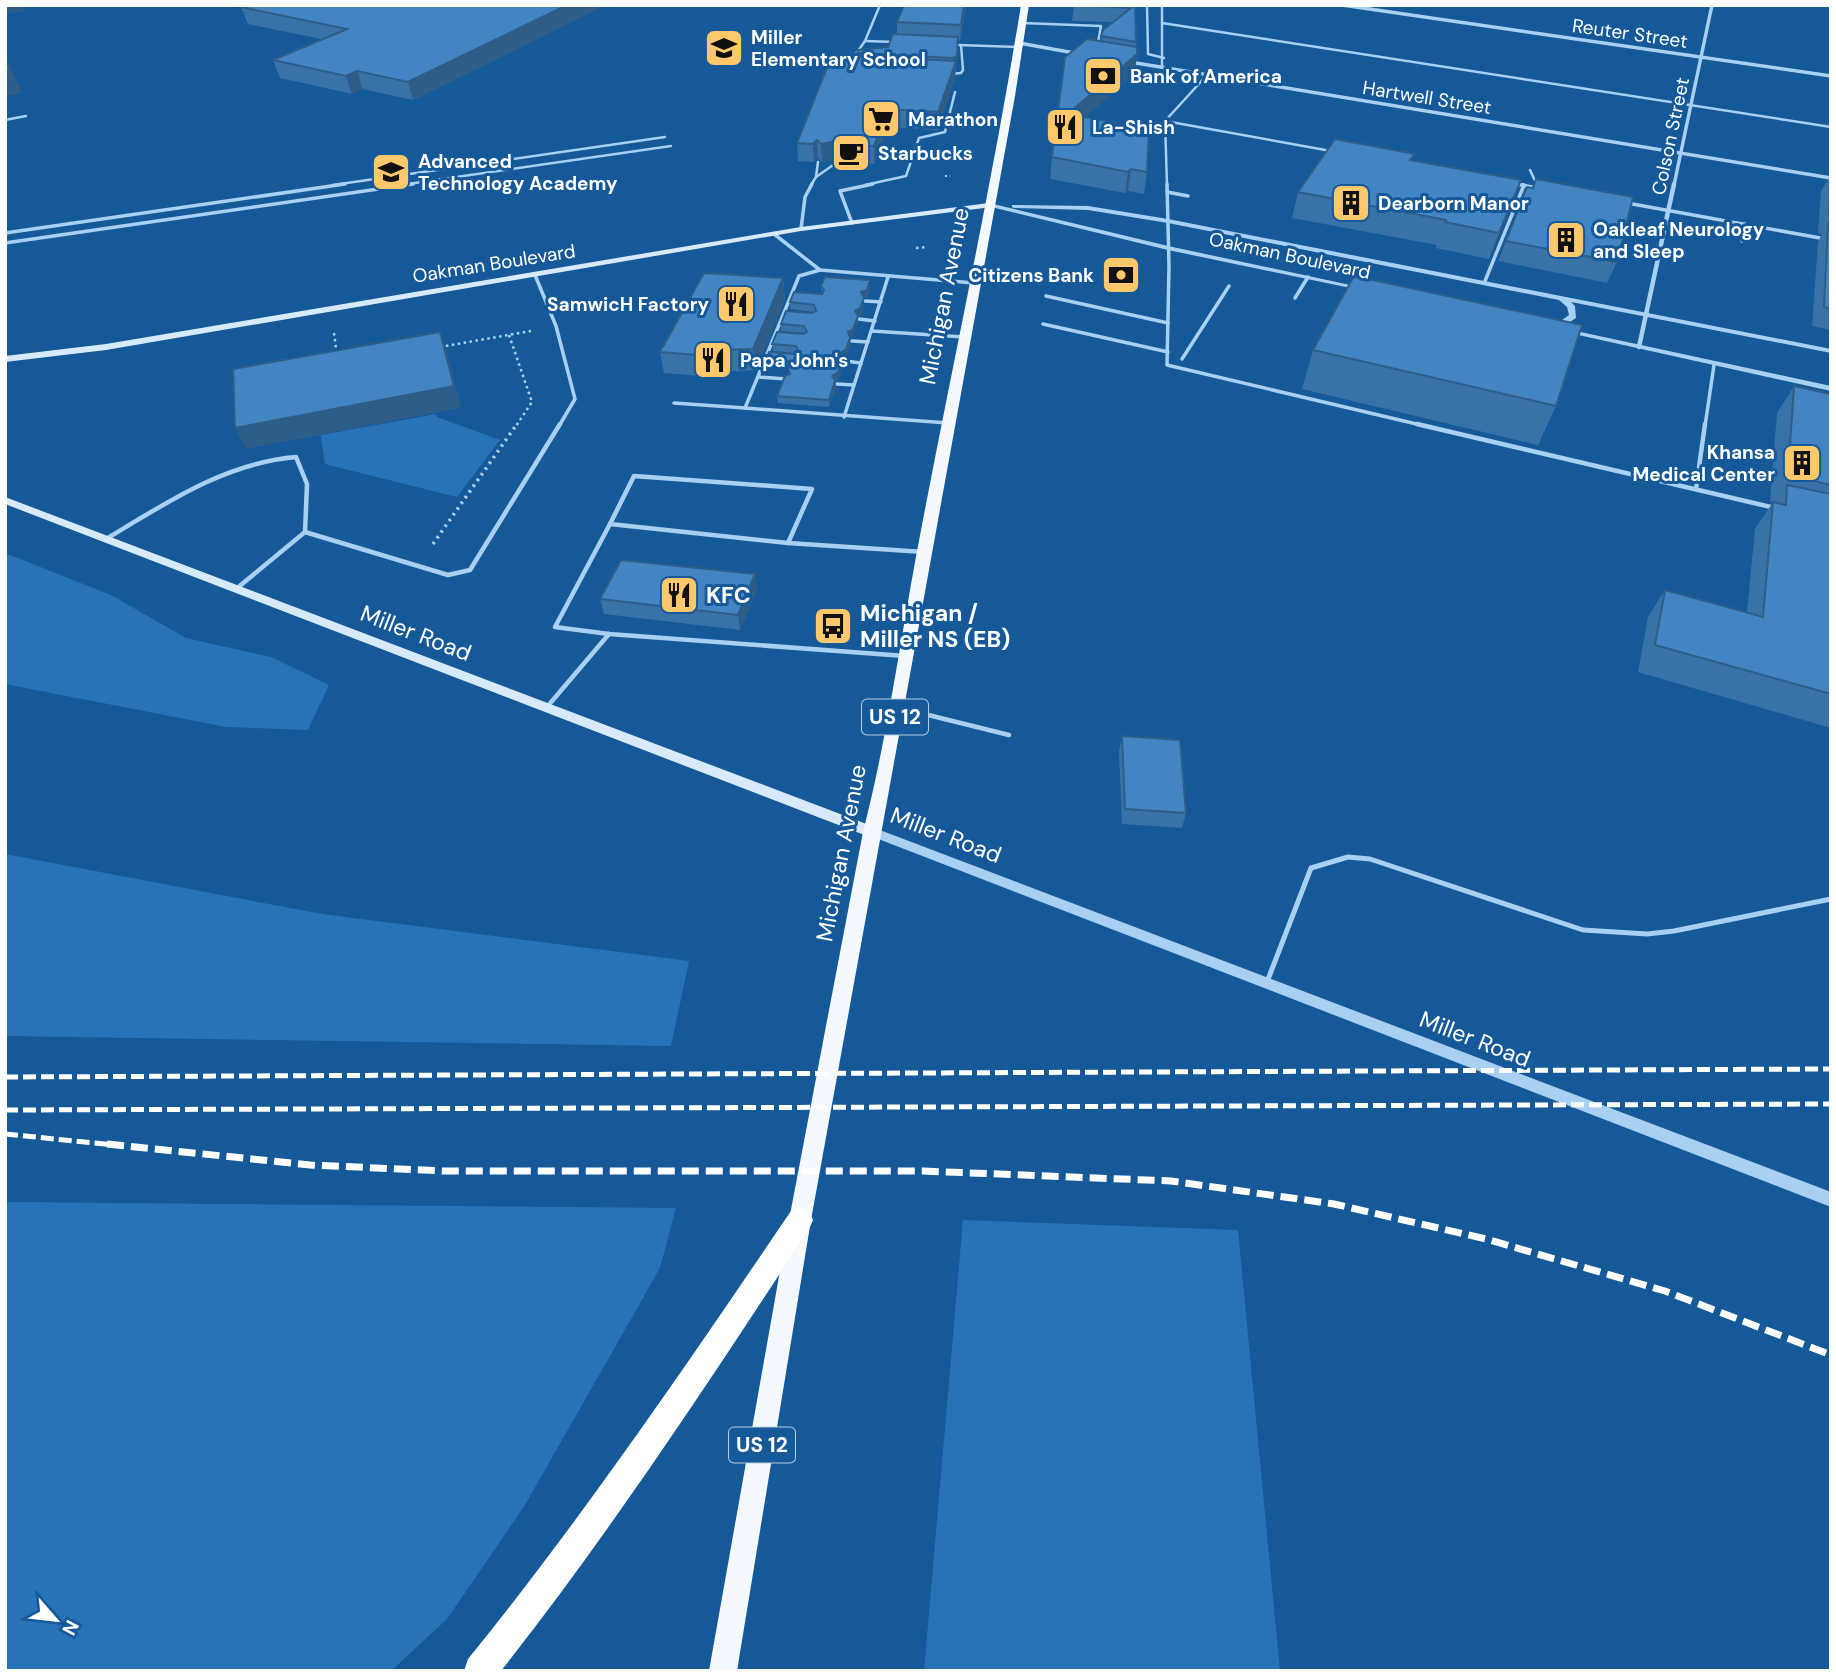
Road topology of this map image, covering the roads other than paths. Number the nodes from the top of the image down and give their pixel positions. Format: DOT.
graph roads {
  1 [pos="880,5"];
  2 [pos="1025,5"];
  3 [pos="1147,5"];
  4 [pos="1162,5"];
  5 [pos="1342,5"];
  6 [pos="1712,5"];
  7 [pos="1022,23"];
  8 [pos="1162,23"];
  9 [pos="865,41"];
  10 [pos="900,42"];
  11 [pos="949,44"];
  12 [pos="961,45"];
  13 [pos="1018,45"];
  14 [pos="1084,54"];
  15 [pos="1095,56"];
  16 [pos="1701,57"];
  17 [pos="1164,58"];
  18 [pos="1122,61"];
  19 [pos="1162,67"];
  20 [pos="847,69"];
  21 [pos="1175,69"];
  22 [pos="940,74"];
  23 [pos="1207,75"];
  24 [pos="1831,76"];
  25 [pos="1167,77"];
  26 [pos="1193,91"];
  27 [pos="956,92"];
  28 [pos="1202,93"];
  29 [pos="1690,105"];
  30 [pos="1178,107"];
  31 [pos="1188,108"];
  32 [pos="26,116"];
  33 [pos="5,120"];
  34 [pos="1165,121"];
  35 [pos="1831,127"];
  36 [pos="665,137"];
  37 [pos="671,146"];
  38 [pos="1338,152"];
  39 [pos="1680,153"];
  40 [pos="818,162"];
  41 [pos="836,163"];
  42 [pos="1530,170"];
  43 [pos="816,177"];
  44 [pos="1831,178"];
  45 [pos="1511,183"];
  46 [pos="1524,185"];
  47 [pos="1167,192"];
  48 [pos="1188,196"];
  49 [pos="1627,203"];
  50 [pos="989,205"];
  51 [pos="1668,211"];
  52 [pos="1168,221"];
  53 [pos="852,223"];
  54 [pos="1744,224"];
  55 [pos="801,229"];
  56 [pos="5,233"];
  57 [pos="774,234"];
  58 [pos="1831,240"];
  59 [pos="1742,242"];
  60 [pos="5,243"];
  61 [pos="1168,248"];
  62 [pos="820,270"];
  63 [pos="536,275"];
  64 [pos="888,277"];
  65 [pos="1308,277"];
  66 [pos="1485,281"];
  67 [pos="974,283"];
  68 [pos="1229,286"];
  69 [pos="1373,290"];
  70 [pos="791,295"];
  71 [pos="800,295"];
  72 [pos="1557,295"];
  73 [pos="1046,296"];
  74 [pos="1296,298"];
  75 [pos="865,301"];
  76 [pos="881,302"];
  77 [pos="783,313"];
  78 [pos="1646,313"];
  79 [pos="793,314"];
  80 [pos="859,319"];
  81 [pos="875,321"];
  82 [pos="1168,323"];
  83 [pos="1043,324"];
  84 [pos="872,331"];
  85 [pos="775,335"];
  86 [pos="785,336"];
  87 [pos="964,337"];
  88 [pos="852,341"];
  89 [pos="868,342"];
  90 [pos="1639,347"];
  91 [pos="1831,351"];
  92 [pos="1168,352"];
  93 [pos="766,355"];
  94 [pos="776,356"];
  95 [pos="7,359"];
  96 [pos="1182,359"];
  97 [pos="845,361"];
  98 [pos="861,363"];
  99 [pos="1714,365"];
  100 [pos="1250,376"];
  101 [pos="758,377"];
  102 [pos="787,379"];
  103 [pos="1245,383"];
  104 [pos="837,384"];
  105 [pos="854,384"];
  106 [pos="1831,389"];
  107 [pos="674,403"];
  108 [pos="745,408"];
  109 [pos="844,416"];
  110 [pos="948,423"];
  111 [pos="1696,489"];
  112 [pos="5,500"];
  113 [pos="1777,508"];
  114 [pos="610,524"];
  115 [pos="305,532"];
  116 [pos="106,539"];
  117 [pos="788,543"];
  118 [pos="924,552"];
  119 [pos="236,589"];
  120 [pos="609,634"];
  121 [pos="905,656"];
  122 [pos="547,707"];
  123 [pos="897,707"];
  124 [pos="1009,735"];
  125 [pos="872,832"];
  126 [pos="1831,899"];
  127 [pos="1266,983"];
  128 [pos="1831,1200"];
  129 [pos="800,1220"];
  130 [pos="480,1671"];
  131 [pos="723,1671"];
  1 -- 9 [label="lane"];
  2 -- 7 [label="main road, Michigan Avenue / US 12"];
  3 -- 17 [label="lane"];
  4 -- 8 [label="lane"];
  5 -- 16 [label="street, Reuter Street"];
  6 -- 16 [label="street, Colson Street"];
  7 -- 13 [label="main road, Michigan Avenue / US 12"];
  7 -- 15 [label="lane"];
  8 -- 17 [label="lane"];
  8 -- 29 [label="lane"];
  9 -- 10 [label="lane"];
  9 -- 20 [label="lane"];
  11 -- 12 [label="lane"];
  12 -- 13 [label="lane"];
  12 -- 22 [label="lane"];
  13 -- 14 [label="street"];
  13 -- 50 [label="main road, Michigan Avenue / US 12"];
  16 -- 24 [label="street, Reuter Street"];
  16 -- 29 [label="street, Colson Street"];
  17 -- 19 [label="lane"];
  18 -- 19 [label="street, Hartwell Street"];
  19 -- 21 [label="street, Hartwell Street"];
  21 -- 23 [label="street, Hartwell Street"];
  21 -- 25 [label="lane"];
  23 -- 26 [label="lane"];
  23 -- 39 [label="street, Hartwell Street"];
  26 -- 28 [label="lane"];
  26 -- 30 [label="lane"];
  27 -- 53 [label="lane"];
  29 -- 35 [label="lane"];
  29 -- 39 [label="street, Colson Street"];
  30 -- 31 [label="lane"];
  30 -- 34 [label="lane"];
  32 -- 33 [label="lane"];
  34 -- 38 [label="lane"];
  34 -- 47 [label="lane"];
  36 -- 56 [label="lane"];
  37 -- 60 [label="lane"];
  39 -- 44 [label="street, Hartwell Street"];
  39 -- 51 [label="street, Colson Street"];
  40 -- 43 [label="lane"];
  41 -- 43 [label="lane"];
  42 -- 46 [label="lane"];
  43 -- 55 [label="lane"];
  45 -- 46 [label="lane"];
  46 -- 66 [label="lane"];
  47 -- 48 [label="lane"];
  47 -- 52 [label="lane"];
  49 -- 51 [label="lane"];
  50 -- 52 [label="street, Oakman Boulevard"];
  50 -- 53 [label="main road, Oakman Boulevard"];
  50 -- 61 [label="street, Oakman Boulevard"];
  50 -- 67 [label="main road, Michigan Avenue / US 12"];
  51 -- 54 [label="lane"];
  51 -- 78 [label="street, Colson Street"];
  52 -- 61 [label="lane"];
  52 -- 66 [label="street, Oakman Boulevard"];
  53 -- 55 [label="main road, Oakman Boulevard"];
  54 -- 58 [label="lane"];
  54 -- 59 [label="lane"];
  55 -- 57 [label="main road, Oakman Boulevard"];
  57 -- 62 [label="lane"];
  57 -- 63 [label="main road, Oakman Boulevard"];
  61 -- 65 [label="street, Oakman Boulevard"];
  61 -- 82 [label="lane"];
  62 -- 64 [label="lane"];
  62 -- 70 [label="lane"];
  63 -- 95 [label="main road, Oakman Boulevard"];
  63 -- 115 [label="lane"];
  64 -- 67 [label="lane"];
  64 -- 76 [label="lane"];
  65 -- 69 [label="street, Oakman Boulevard"];
  65 -- 74 [label="lane"];
  66 -- 72 [label="street, Oakman Boulevard"];
  67 -- 87 [label="main road, Michigan Avenue / US 12"];
  68 -- 96 [label="lane"];
  70 -- 71 [label="lane"];
  70 -- 77 [label="lane"];
  72 -- 78 [label="street, Oakman Boulevard"];
  72 -- 90 [label="street"];
  73 -- 82 [label="lane"];
  75 -- 76 [label="lane"];
  76 -- 81 [label="lane"];
  77 -- 79 [label="lane"];
  77 -- 85 [label="lane"];
  78 -- 90 [label="street, Colson Street"];
  78 -- 91 [label="street, Oakman Boulevard"];
  80 -- 81 [label="lane"];
  81 -- 84 [label="lane"];
  82 -- 92 [label="lane"];
  83 -- 92 [label="lane"];
  84 -- 87 [label="lane"];
  84 -- 89 [label="lane"];
  85 -- 86 [label="lane"];
  85 -- 93 [label="lane"];
  87 -- 110 [label="main road, Michigan Avenue / US 12"];
  88 -- 89 [label="lane"];
  89 -- 98 [label="lane"];
  90 -- 99 [label="street"];
  92 -- 103 [label="lane"];
  93 -- 94 [label="lane"];
  93 -- 101 [label="lane"];
  97 -- 98 [label="lane"];
  98 -- 105 [label="lane"];
  99 -- 106 [label="street"];
  99 -- 111 [label="lane"];
  100 -- 103 [label="lane"];
  101 -- 102 [label="lane"];
  101 -- 108 [label="lane"];
  103 -- 111 [label="lane"];
  104 -- 105 [label="lane"];
  105 -- 109 [label="lane"];
  107 -- 108 [label="lane"];
  108 -- 109 [label="lane"];
  109 -- 110 [label="lane"];
  110 -- 118 [label="main road, Michigan Avenue / US 12"];
  111 -- 113 [label="lane"];
  112 -- 116 [label="main road, Miller Road"];
  114 -- 117 [label="lane"];
  114 -- 117 [label="lane"];
  114 -- 120 [label="lane"];
  115 -- 116 [label="lane"];
  115 -- 119 [label="lane"];
  116 -- 119 [label="main road, Miller Road"];
  117 -- 118 [label="lane"];
  118 -- 121 [label="main road, Michigan Avenue / US 12"];
  119 -- 122 [label="main road, Miller Road"];
  120 -- 121 [label="lane"];
  120 -- 122 [label="lane"];
  121 -- 123 [label="main road, Michigan Avenue / US 12"];
  122 -- 125 [label="main road, Miller Road"];
  123 -- 124 [label="lane"];
  123 -- 125 [label="main road, Michigan Avenue / US 12"];
  125 -- 127 [label="street, Miller Road"];
  125 -- 129 [label="main road, Michigan Avenue / US 12"];
  126 -- 127 [label="lane"];
  127 -- 128 [label="street, Miller Road"];
  129 -- 130 [label="highway"];
  129 -- 131 [label="main road, Michigan Avenue / US 12"];
}
